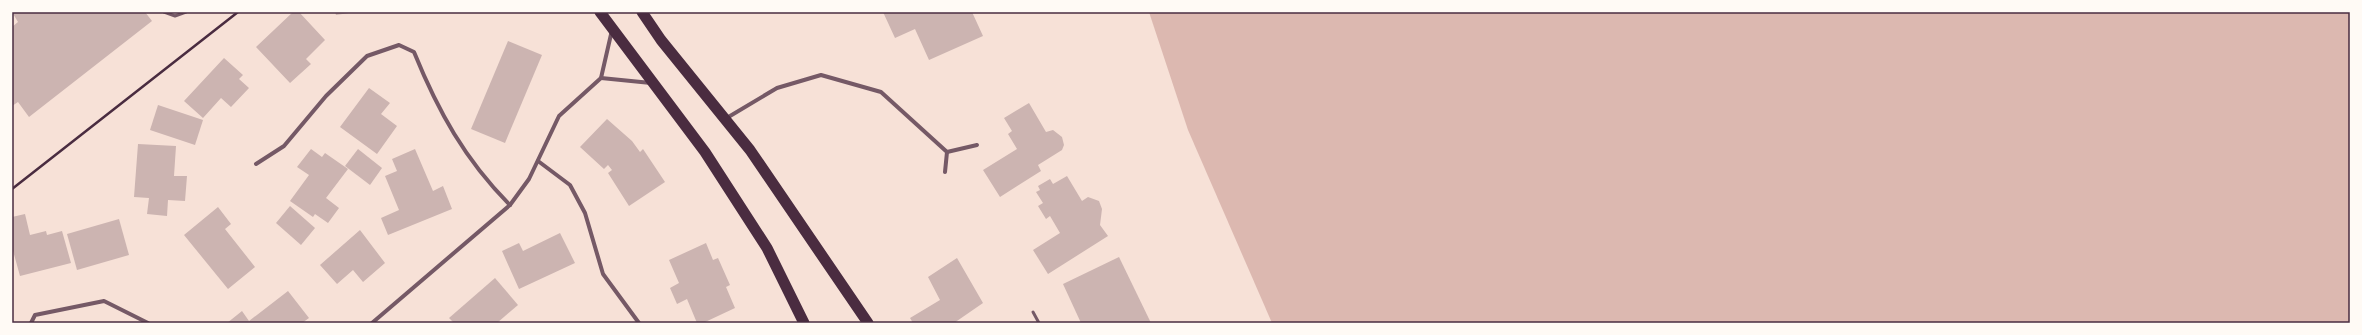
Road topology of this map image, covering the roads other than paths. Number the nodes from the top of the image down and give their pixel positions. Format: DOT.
graph roads {
  1 [pos="164,12"];
  2 [pos="186,12"];
  3 [pos="600,12"];
  4 [pos="642,12"];
  5 [pos="612,29"];
  6 [pos="602,78"];
  7 [pos="653,83"];
  8 [pos="725,120"];
  9 [pos="977,145"];
  10 [pos="947,152"];
  11 [pos="538,161"];
  12 [pos="256,164"];
  13 [pos="945,172"];
  14 [pos="510,205"];
  15 [pos="1033,312"];
  16 [pos="31,323"];
  17 [pos="148,323"];
  18 [pos="372,323"];
  19 [pos="639,323"];
  20 [pos="804,323"];
  21 [pos="868,323"];
  22 [pos="1039,323"];
  1 -- 2 [label="lane"];
  3 -- 5 [label="highway"];
  4 -- 8 [label="highway"];
  5 -- 6 [label="street"];
  5 -- 7 [label="highway"];
  6 -- 7 [label="street"];
  6 -- 11 [label="street"];
  7 -- 20 [label="highway"];
  8 -- 10 [label="street"];
  8 -- 21 [label="highway"];
  9 -- 10 [label="street"];
  10 -- 13 [label="street"];
  11 -- 14 [label="street"];
  11 -- 19 [label="street"];
  12 -- 14 [label="street"];
  14 -- 18 [label="street"];
  15 -- 22 [label="lane"];
  16 -- 17 [label="street"];
}
